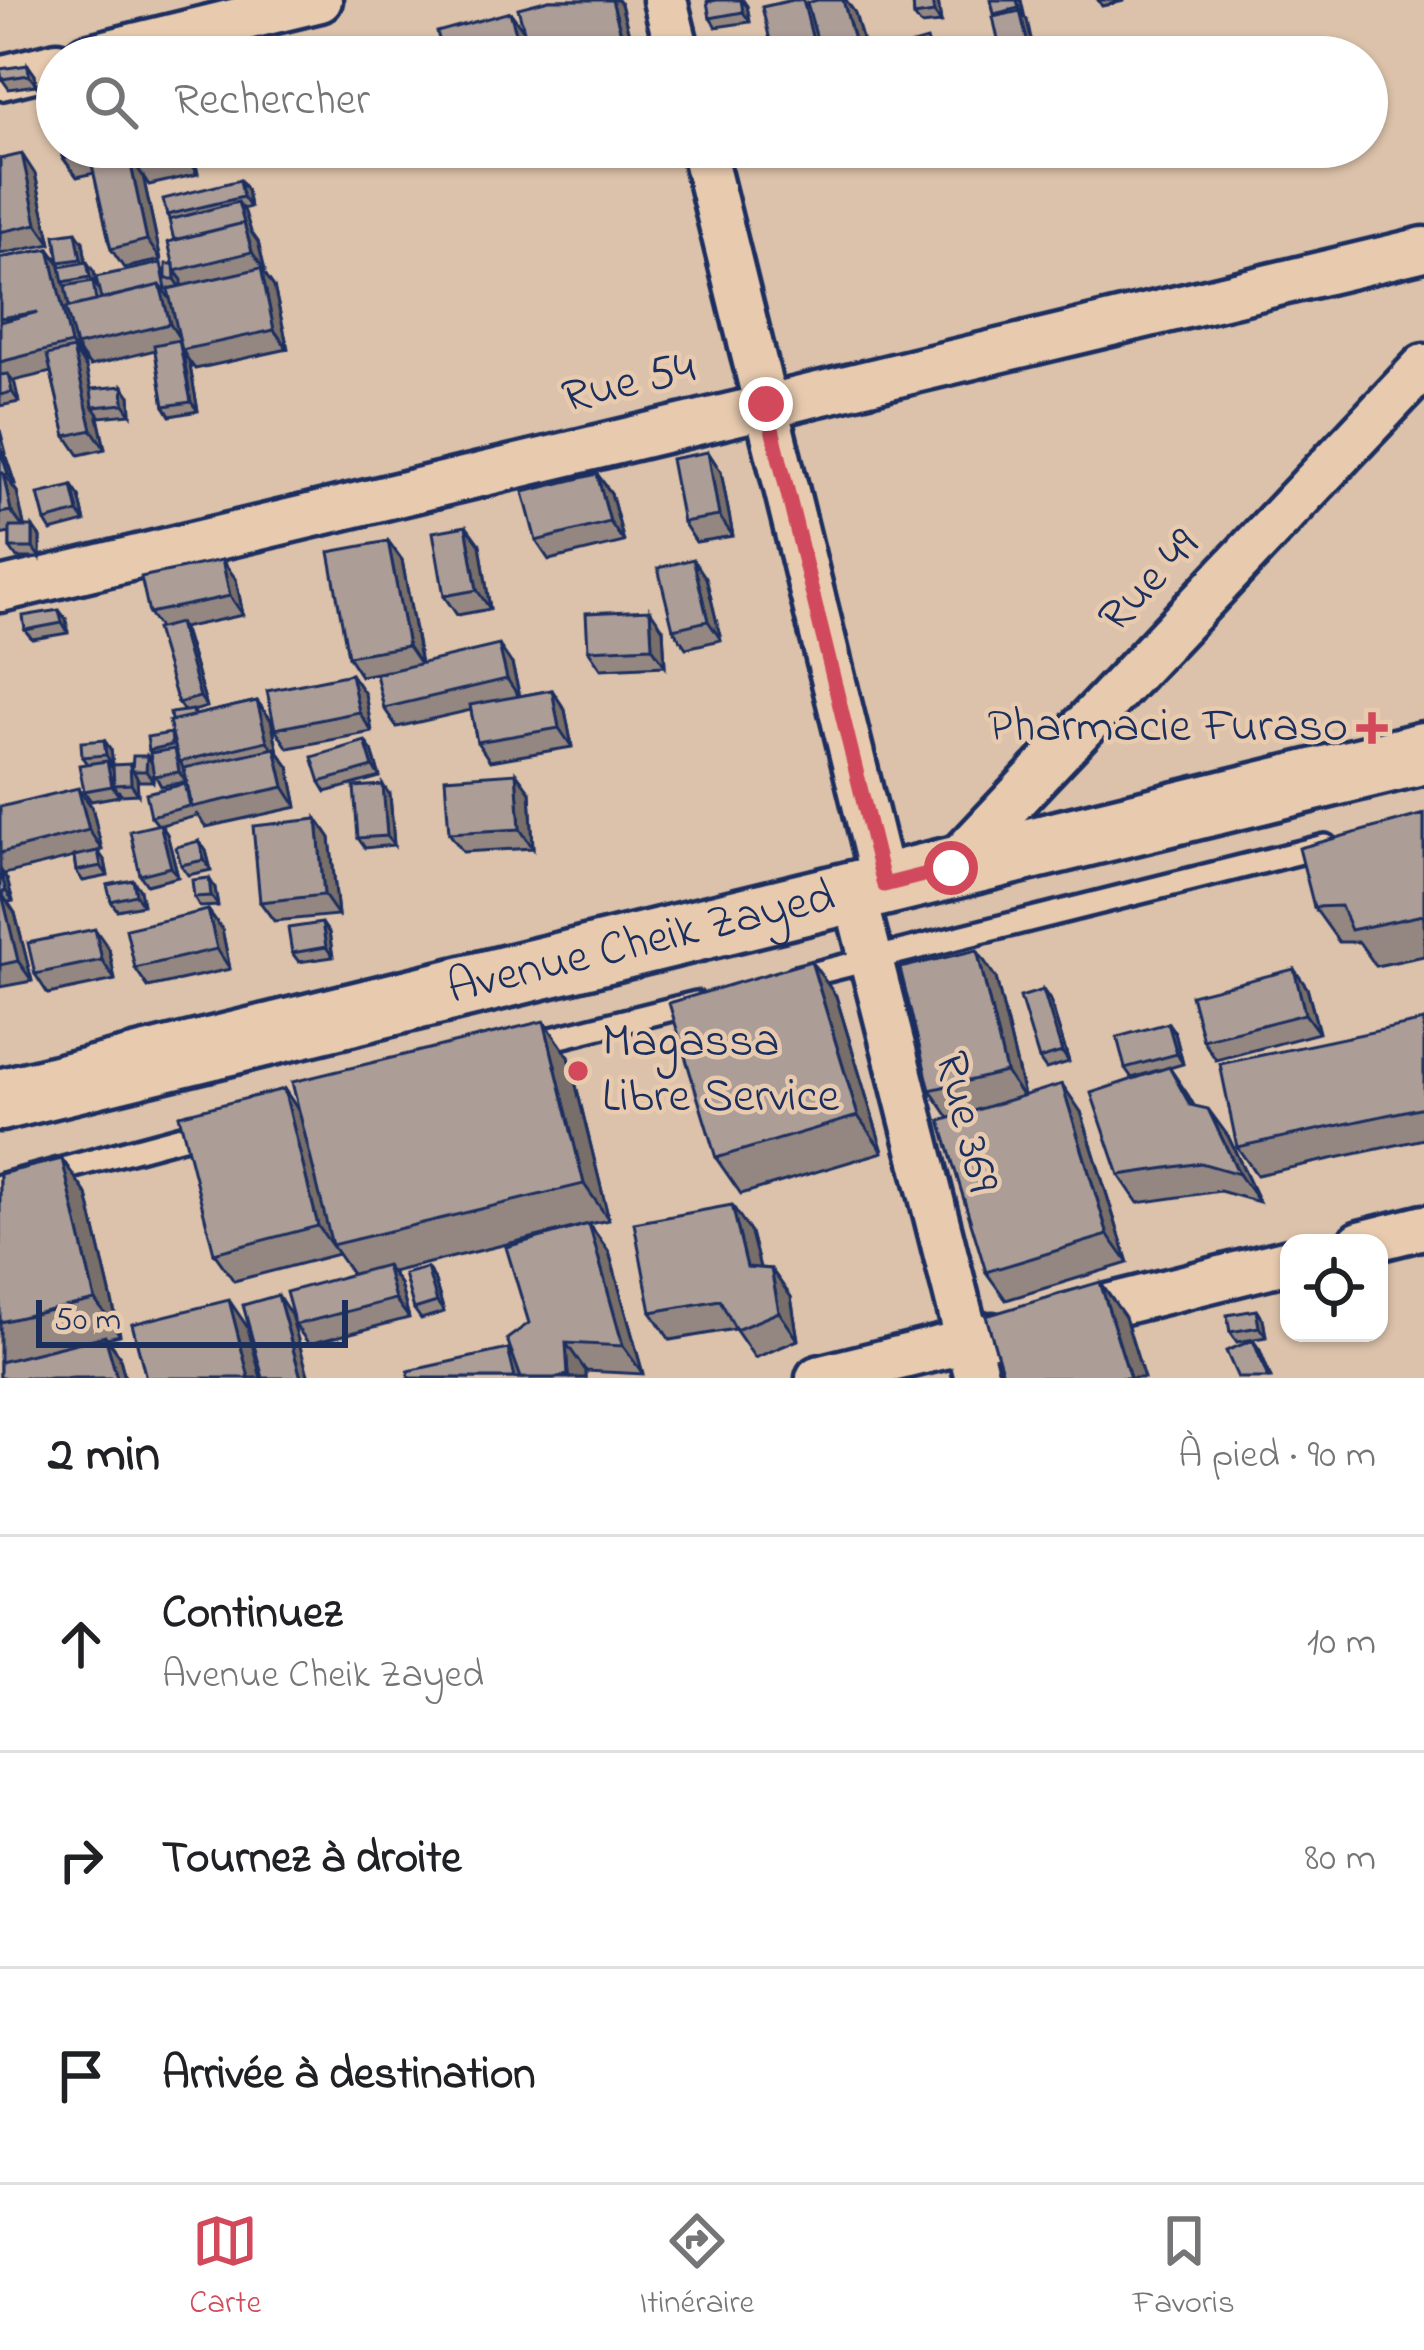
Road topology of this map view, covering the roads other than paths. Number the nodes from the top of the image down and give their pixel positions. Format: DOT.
graph roads {
  1 [pos="320,0"];
  2 [pos="665,0"];
  3 [pos="172,36"];
  4 [pos="674,36"];
  5 [pos="36,69"];
  6 [pos="0,78"];
  7 [pos="707,168"];
  8 [pos="1424,249"];
  9 [pos="1424,366"];
  10 [pos="766,404"];
  11 [pos="0,590"];
  12 [pos="1424,753"];
  13 [pos="1355,838"];
  14 [pos="951,868"];
  15 [pos="869,888"];
  16 [pos="871,960"];
  17 [pos="779,982"];
  18 [pos="710,1000"];
  19 [pos="503,1052"];
  20 [pos="0,1100"];
  21 [pos="229,1125"];
  22 [pos="0,1186"];
  23 [pos="1424,1227"];
  24 [pos="1388,1236"];
  25 [pos="1280,1264"];
  26 [pos="972,1359"];
  27 [pos="818,1378"];
  1 -- 3 [label="street"];
  2 -- 4 [label="street"];
  5 -- 6 [label="street"];
  7 -- 10 [label="street, Rue 369"];
  8 -- 10 [label="street, Rue 54"];
  9 -- 14 [label="street, Rue 49"];
  10 -- 11 [label="street, Rue 54"];
  10 -- 15 [label="street, Rue 369"];
  12 -- 14 [label="main road, Avenue Cheik Zayed"];
  13 -- 16 [label="lane"];
  14 -- 15 [label="main road, Avenue Cheik Zayed"];
  15 -- 16 [label="street, Rue 369"];
  15 -- 20 [label="main road, Avenue Cheik Zayed"];
  16 -- 17 [label="lane"];
  16 -- 26 [label="street, Rue 369"];
  18 -- 19 [label="lane"];
  21 -- 22 [label="lane"];
  23 -- 24 [label="street"];
  25 -- 26 [label="street"];
  26 -- 27 [label="street"];
}
